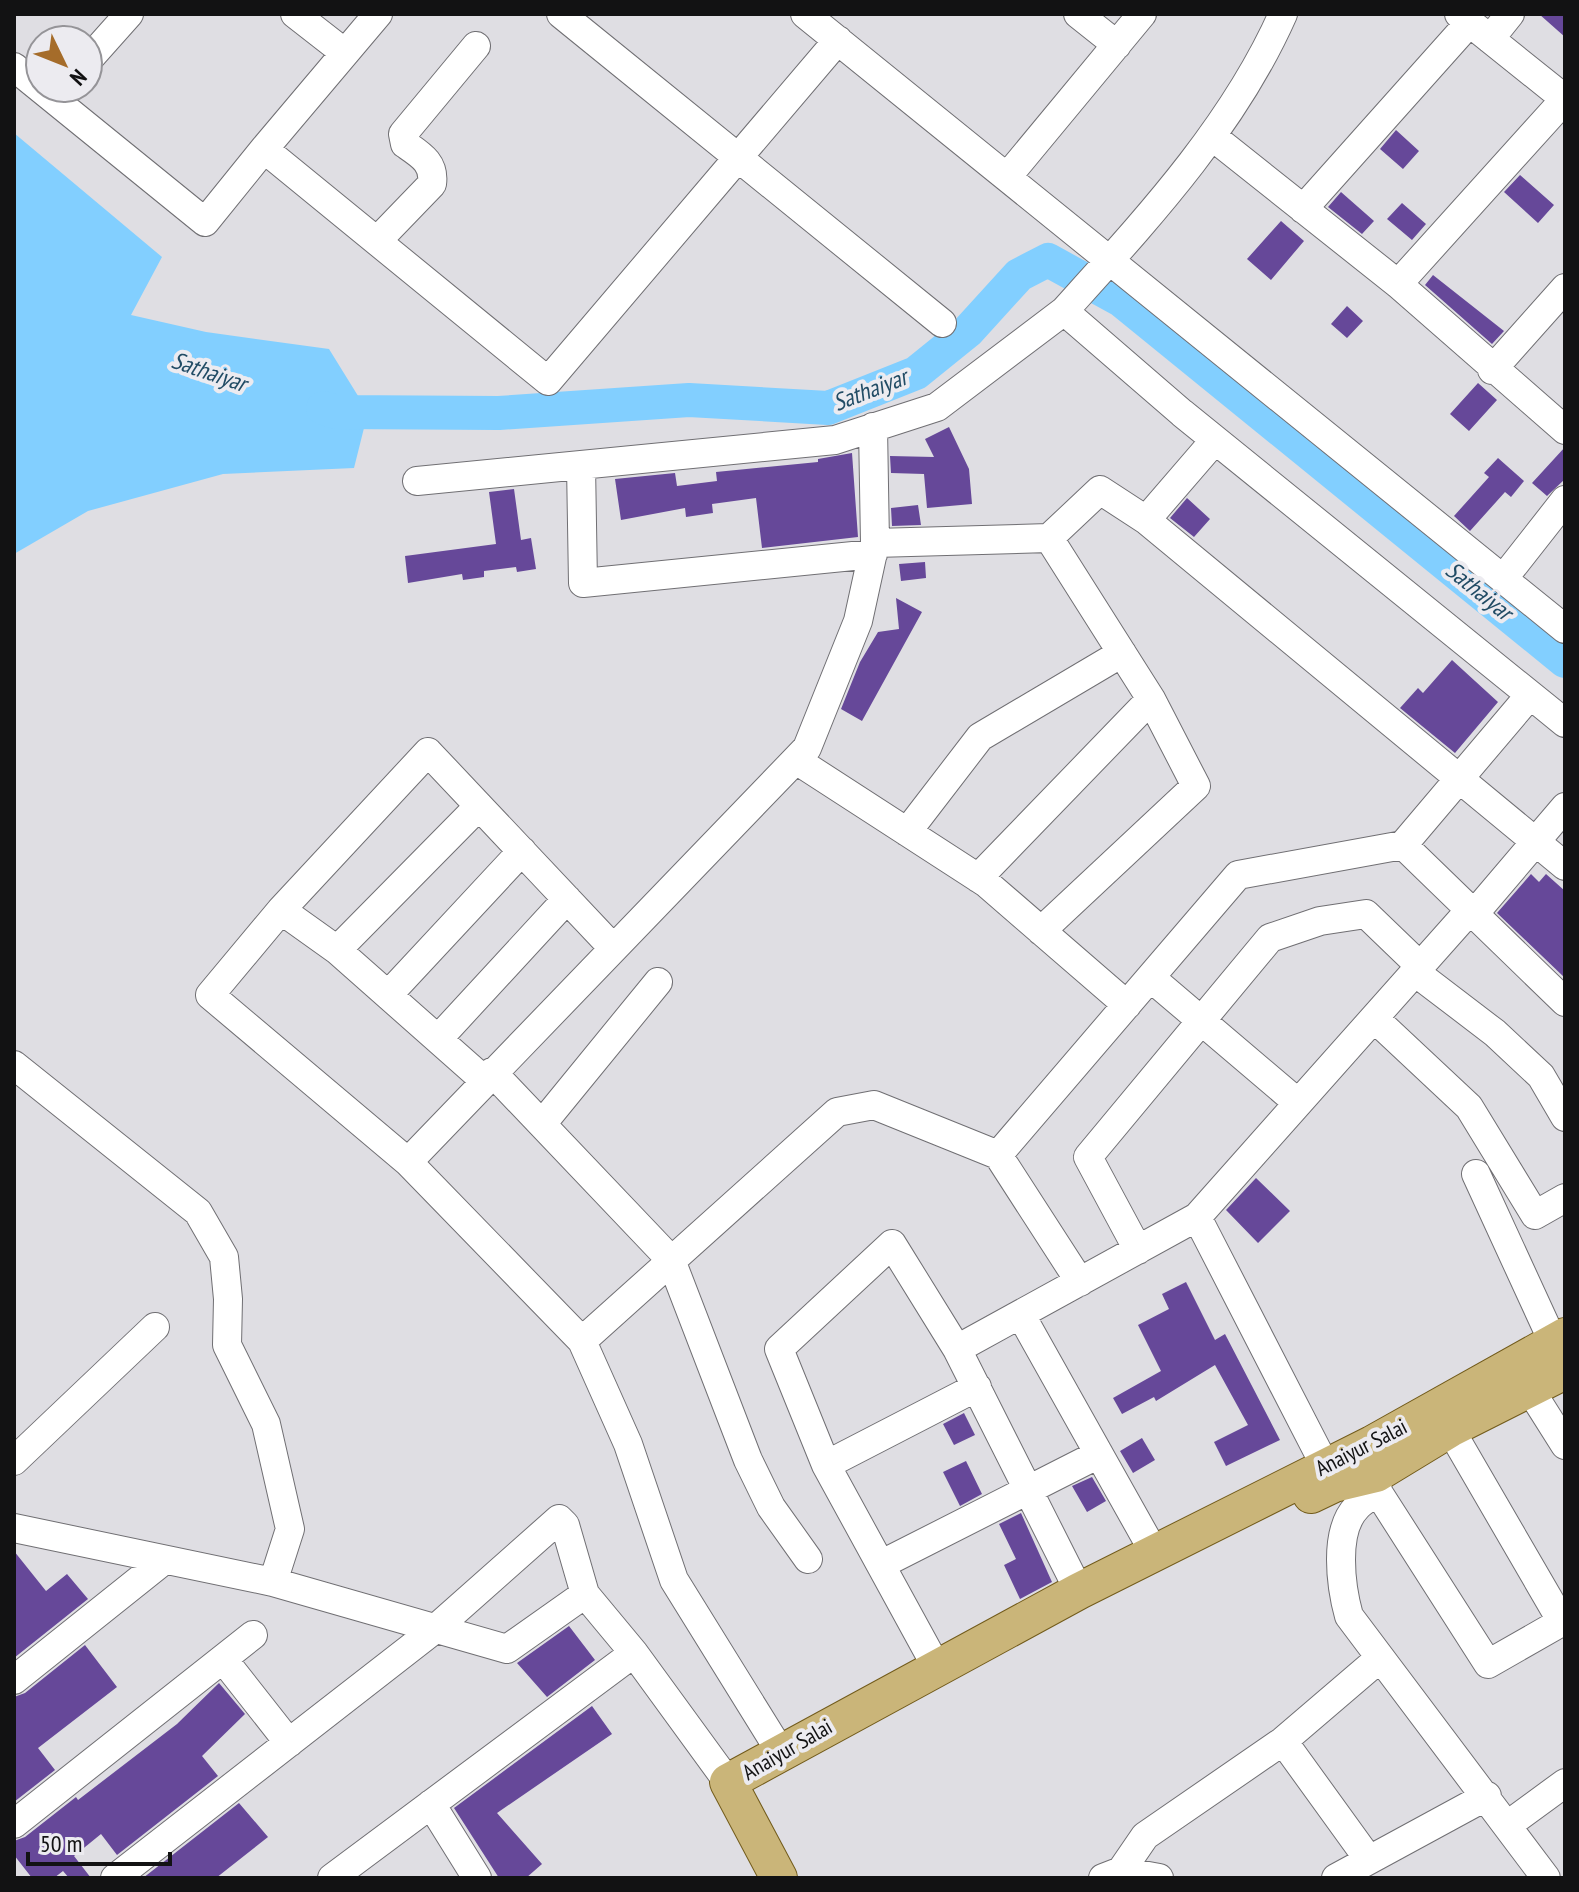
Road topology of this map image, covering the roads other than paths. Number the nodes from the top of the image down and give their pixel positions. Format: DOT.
graph roads {
  1 [pos="129,14"];
  2 [pos="295,14"];
  3 [pos="378,14"];
  4 [pos="561,14"];
  5 [pos="805,14"];
  6 [pos="1078,14"];
  7 [pos="1142,14"];
  8 [pos="1283,14"];
  9 [pos="1510,14"];
  10 [pos="1473,25"];
  11 [pos="838,40"];
  12 [pos="104,42"];
  13 [pos="1117,45"];
  14 [pos="476,46"];
  15 [pos="345,53"];
  16 [pos="1565,99"];
  17 [pos="71,104"];
  18 [pos="1213,137"];
  19 [pos="264,149"];
  20 [pos="737,158"];
  21 [pos="1007,177"];
  22 [pos="1303,209"];
  23 [pos="377,241"];
  24 [pos="1103,266"];
  25 [pos="1398,284"];
  26 [pos="1565,288"];
  27 [pos="1068,306"];
  28 [pos="942,323"];
  29 [pos="1492,370"];
  30 [pos="873,427"];
  31 [pos="1565,430"];
  32 [pos="1215,440"];
  33 [pos="581,465"];
  34 [pos="417,481"];
  35 [pos="1565,500"];
  36 [pos="1146,520"];
  37 [pos="1049,538"];
  38 [pos="874,549"];
  39 [pos="1503,579"];
  40 [pos="1565,629"];
  41 [pos="1122,653"];
  42 [pos="1530,695"];
  43 [pos="1151,699"];
  44 [pos="1565,723"];
  45 [pos="796,760"];
  46 [pos="1459,779"];
  47 [pos="479,806"];
  48 [pos="1565,807"];
  49 [pos="907,832"];
  50 [pos="1535,842"];
  51 [pos="1403,845"];
  52 [pos="522,851"];
  53 [pos="1565,866"];
  54 [pos="978,878"];
  55 [pos="567,899"];
  56 [pos="281,910"];
  57 [pos="1472,912"];
  58 [pos="1041,931"];
  59 [pos="613,948"];
  60 [pos="337,950"];
  61 [pos="1417,969"];
  62 [pos="1151,978"];
  63 [pos="658,982"];
  64 [pos="388,995"];
  65 [pos="1565,1002"];
  66 [pos="1127,1005"];
  67 [pos="1374,1018"];
  68 [pos="1202,1020"];
  69 [pos="438,1039"];
  70 [pos="14,1065"];
  71 [pos="488,1076"];
  72 [pos="1298,1103"];
  73 [pos="1565,1117"];
  74 [pos="542,1124"];
  75 [pos="998,1155"];
  76 [pos="408,1162"];
  77 [pos="1476,1174"];
  78 [pos="1565,1198"];
  79 [pos="1535,1215"];
  80 [pos="1197,1217"];
  81 [pos="1504,1230"];
  82 [pos="1138,1250"];
  83 [pos="671,1260"];
  84 [pos="1080,1282"];
  85 [pos="1021,1315"];
  86 [pos="155,1327"];
  87 [pos="582,1341"];
  88 [pos="957,1349"];
  89 [pos="1562,1354"];
  90 [pos="977,1387"];
  91 [pos="1529,1388"];
  92 [pos="1450,1429"];
  93 [pos="1565,1445"];
  94 [pos="1099,1454"];
  95 [pos="14,1461"];
  96 [pos="826,1465"];
  97 [pos="1330,1474"];
  98 [pos="1377,1483"];
  99 [pos="1029,1490"];
  100 [pos="14,1528"];
  101 [pos="1155,1554"];
  102 [pos="808,1559"];
  103 [pos="163,1561"];
  104 [pos="882,1564"];
  105 [pos="273,1582"];
  106 [pos="1079,1591"];
  107 [pos="585,1594"];
  108 [pos="1563,1621"];
  109 [pos="435,1629"];
  110 [pos="253,1635"];
  111 [pos="634,1653"];
  112 [pos="1380,1658"];
  113 [pos="223,1659"];
  114 [pos="936,1666"];
  115 [pos="14,1680"];
  116 [pos="1283,1741"];
  117 [pos="289,1743"];
  118 [pos="780,1751"];
  119 [pos="1565,1783"];
  120 [pos="734,1792"];
  121 [pos="1487,1796"];
  122 [pos="431,1804"];
  123 [pos="14,1824"];
  124 [pos="1509,1824"];
  125 [pos="1369,1860"];
  126 [pos="1112,1874"];
  127 [pos="337,1876"];
  128 [pos="115,1878"];
  129 [pos="477,1878"];
  130 [pos="779,1878"];
  131 [pos="1159,1878"];
  132 [pos="1336,1878"];
  133 [pos="1546,1878"];
  1 -- 12 [label="street"];
  2 -- 15 [label="street"];
  3 -- 15 [label="street"];
  4 -- 20 [label="street"];
  5 -- 11 [label="street"];
  6 -- 13 [label="street"];
  7 -- 13 [label="street"];
  8 -- 18 [label="street"];
  9 -- 10 [label="street"];
  10 -- 16 [label="street"];
  10 -- 22 [label="street"];
  11 -- 20 [label="street"];
  11 -- 21 [label="street"];
  13 -- 21 [label="street"];
  14 -- 23 [label="street"];
  15 -- 19 [label="street"];
  16 -- 25 [label="street"];
  17 -- 19 [label="street"];
  18 -- 22 [label="street"];
  18 -- 24 [label="street"];
  19 -- 23 [label="street"];
  20 -- 23 [label="street"];
  20 -- 28 [label="street"];
  21 -- 24 [label="street"];
  22 -- 25 [label="street"];
  24 -- 27 [label="street"];
  24 -- 39 [label="street"];
  25 -- 29 [label="street"];
  26 -- 29 [label="street"];
  27 -- 30 [label="street"];
  27 -- 32 [label="street"];
  29 -- 31 [label="street"];
  30 -- 33 [label="street"];
  30 -- 38 [label="street"];
  32 -- 36 [label="street"];
  32 -- 42 [label="street"];
  33 -- 34 [label="street"];
  33 -- 38 [label="street"];
  35 -- 39 [label="street"];
  36 -- 37 [label="street"];
  36 -- 46 [label="street"];
  37 -- 38 [label="street"];
  37 -- 41 [label="street"];
  38 -- 45 [label="street"];
  39 -- 40 [label="street"];
  41 -- 43 [label="street"];
  41 -- 49 [label="street"];
  42 -- 44 [label="street"];
  42 -- 46 [label="street"];
  43 -- 54 [label="street"];
  43 -- 58 [label="street"];
  45 -- 49 [label="street"];
  45 -- 59 [label="street"];
  46 -- 50 [label="street"];
  46 -- 51 [label="street"];
  47 -- 52 [label="street"];
  47 -- 56 [label="street"];
  47 -- 60 [label="street"];
  48 -- 50 [label="street"];
  49 -- 54 [label="street"];
  50 -- 53 [label="street"];
  50 -- 57 [label="street"];
  51 -- 57 [label="street"];
  51 -- 62 [label="street"];
  52 -- 55 [label="street"];
  52 -- 64 [label="street"];
  54 -- 58 [label="street"];
  55 -- 59 [label="street"];
  55 -- 69 [label="street"];
  56 -- 60 [label="street"];
  56 -- 76 [label="street"];
  57 -- 61 [label="street"];
  57 -- 65 [label="street"];
  58 -- 66 [label="street"];
  59 -- 71 [label="street"];
  60 -- 64 [label="street"];
  61 -- 67 [label="street"];
  61 -- 68 [label="street"];
  61 -- 73 [label="street"];
  62 -- 66 [label="street"];
  62 -- 68 [label="street"];
  63 -- 74 [label="street"];
  64 -- 69 [label="street"];
  66 -- 75 [label="street"];
  67 -- 72 [label="street"];
  67 -- 79 [label="street"];
  68 -- 72 [label="street"];
  68 -- 82 [label="street"];
  69 -- 71 [label="street"];
  70 -- 105 [label="street"];
  71 -- 74 [label="street"];
  71 -- 76 [label="street"];
  72 -- 80 [label="street"];
  74 -- 83 [label="street"];
  75 -- 83 [label="street"];
  75 -- 84 [label="street"];
  76 -- 87 [label="street"];
  77 -- 81 [label="street"];
  78 -- 79 [label="street"];
  79 -- 81 [label="street"];
  80 -- 82 [label="street"];
  80 -- 97 [label="street"];
  81 -- 89 [label="street"];
  82 -- 84 [label="street"];
  83 -- 87 [label="street"];
  83 -- 102 [label="street"];
  84 -- 85 [label="street"];
  85 -- 88 [label="street"];
  85 -- 94 [label="street"];
  86 -- 95 [label="street"];
  87 -- 118 [label="street"];
  88 -- 90 [label="street"];
  88 -- 96 [label="street"];
  89 -- 91 [label="main road, Anaiyur Salai"];
  89 -- 97 [label="main road, Anaiyur Salai"];
  90 -- 96 [label="street"];
  90 -- 99 [label="street"];
  91 -- 92 [label="main road, Anaiyur Salai"];
  91 -- 93 [label="street"];
  92 -- 98 [label="main road, Anaiyur Salai"];
  92 -- 108 [label="street"];
  94 -- 99 [label="street"];
  94 -- 101 [label="street"];
  96 -- 104 [label="street"];
  97 -- 98 [label="main road, Anaiyur Salai"];
  97 -- 101 [label="main road, Anaiyur Salai"];
  97 -- 120 [label="main road, Anaiyur Salai"];
  98 -- 108 [label="street"];
  98 -- 112 [label="street"];
  99 -- 104 [label="street"];
  99 -- 106 [label="street"];
  100 -- 103 [label="street"];
  101 -- 106 [label="main road, Anaiyur Salai"];
  103 -- 105 [label="street"];
  103 -- 115 [label="street"];
  104 -- 114 [label="street"];
  105 -- 109 [label="street"];
  106 -- 114 [label="main road, Anaiyur Salai"];
  107 -- 109 [label="street"];
  107 -- 109 [label="street"];
  107 -- 111 [label="street"];
  109 -- 117 [label="street"];
  110 -- 113 [label="street"];
  111 -- 120 [label="street"];
  111 -- 122 [label="street"];
  112 -- 116 [label="street"];
  112 -- 121 [label="street"];
  113 -- 117 [label="street"];
  113 -- 123 [label="street"];
  114 -- 118 [label="main road, Anaiyur Salai"];
  116 -- 125 [label="street"];
  116 -- 126 [label="street"];
  117 -- 128 [label="street"];
  118 -- 120 [label="main road, Anaiyur Salai"];
  119 -- 124 [label="street"];
  120 -- 130 [label="main road"];
  121 -- 124 [label="street"];
  121 -- 125 [label="street"];
  122 -- 127 [label="street"];
  122 -- 129 [label="street"];
  124 -- 133 [label="street"];
  125 -- 132 [label="street"];
  126 -- 131 [label="street"];
}
